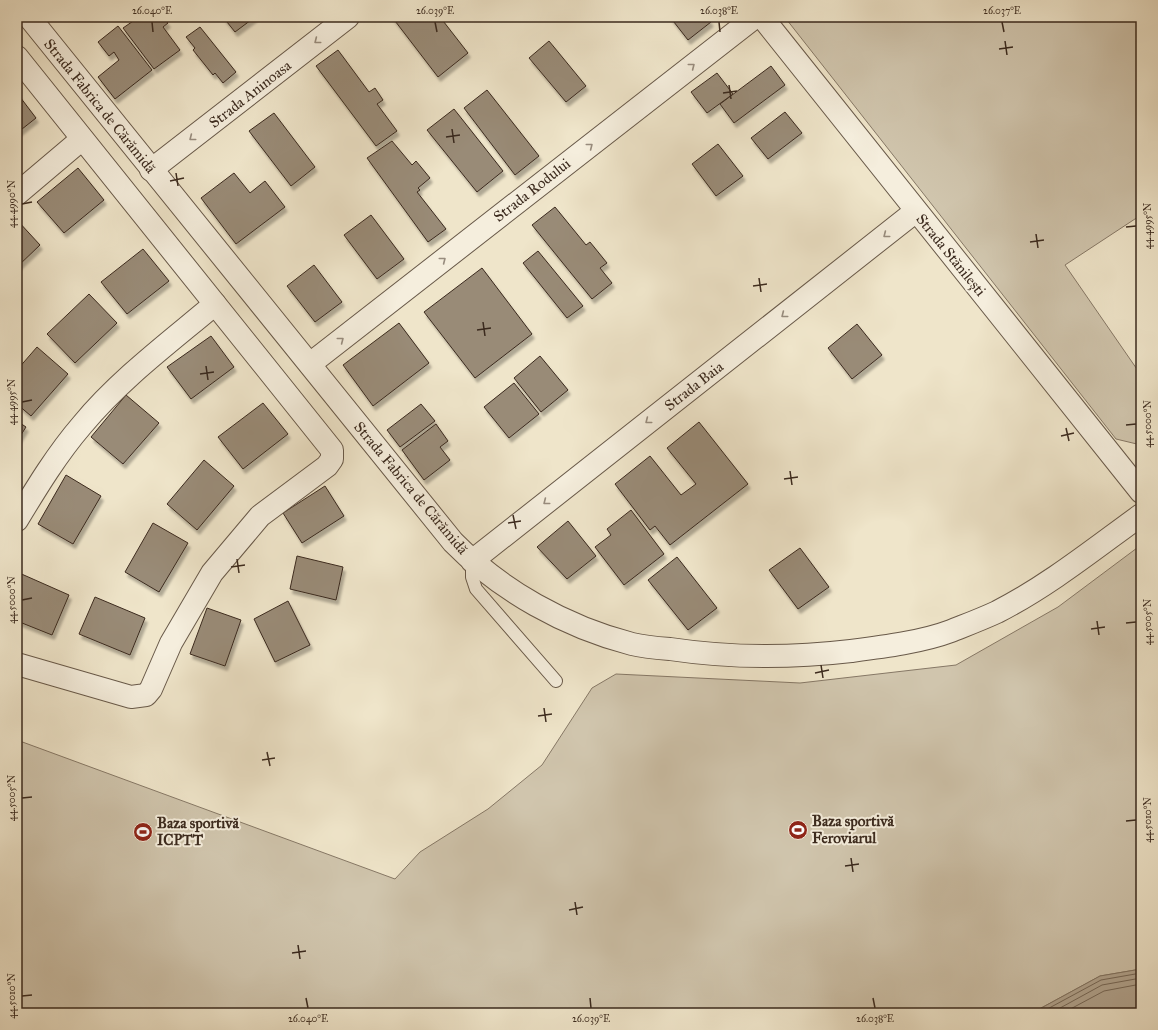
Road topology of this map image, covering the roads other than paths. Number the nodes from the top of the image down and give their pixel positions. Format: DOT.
graph roads {
  1 [pos="29,17"];
  2 [pos="348,17"];
  3 [pos="755,17"];
  4 [pos="762,17"];
  5 [pos="17,56"];
  6 [pos="82,139"];
  7 [pos="151,170"];
  8 [pos="17,194"];
  9 [pos="916,211"];
  10 [pos="215,304"];
  11 [pos="310,364"];
  12 [pos="1141,492"];
  13 [pos="1141,515"];
  14 [pos="17,520"];
  15 [pos="472,561"];
  16 [pos="17,664"];
  17 [pos="556,681"];
  1 -- 7 [label="street, Strada Fabrica de Cărămidă"];
  2 -- 7 [label="street, Strada Aninoasa, one-way"];
  11 -- 3 [label="street, Strada Rodului, one-way"];
  4 -- 9 [label="street, Strada Stănilești"];
  5 -- 6 [label="street"];
  6 -- 8 [label="street"];
  6 -- 10 [label="street"];
  7 -- 11 [label="street, Strada Fabrica de Cărămidă"];
  9 -- 12 [label="street, Strada Stănilești"];
  9 -- 15 [label="street, Strada Baia, one-way"];
  10 -- 14 [label="street"];
  10 -- 16 [label="street"];
  11 -- 15 [label="street, Strada Fabrica de Cărămidă"];
  13 -- 15 [label="street, Strada Fabrica de Cărămidă"];
  15 -- 17 [label="lane"];
}
